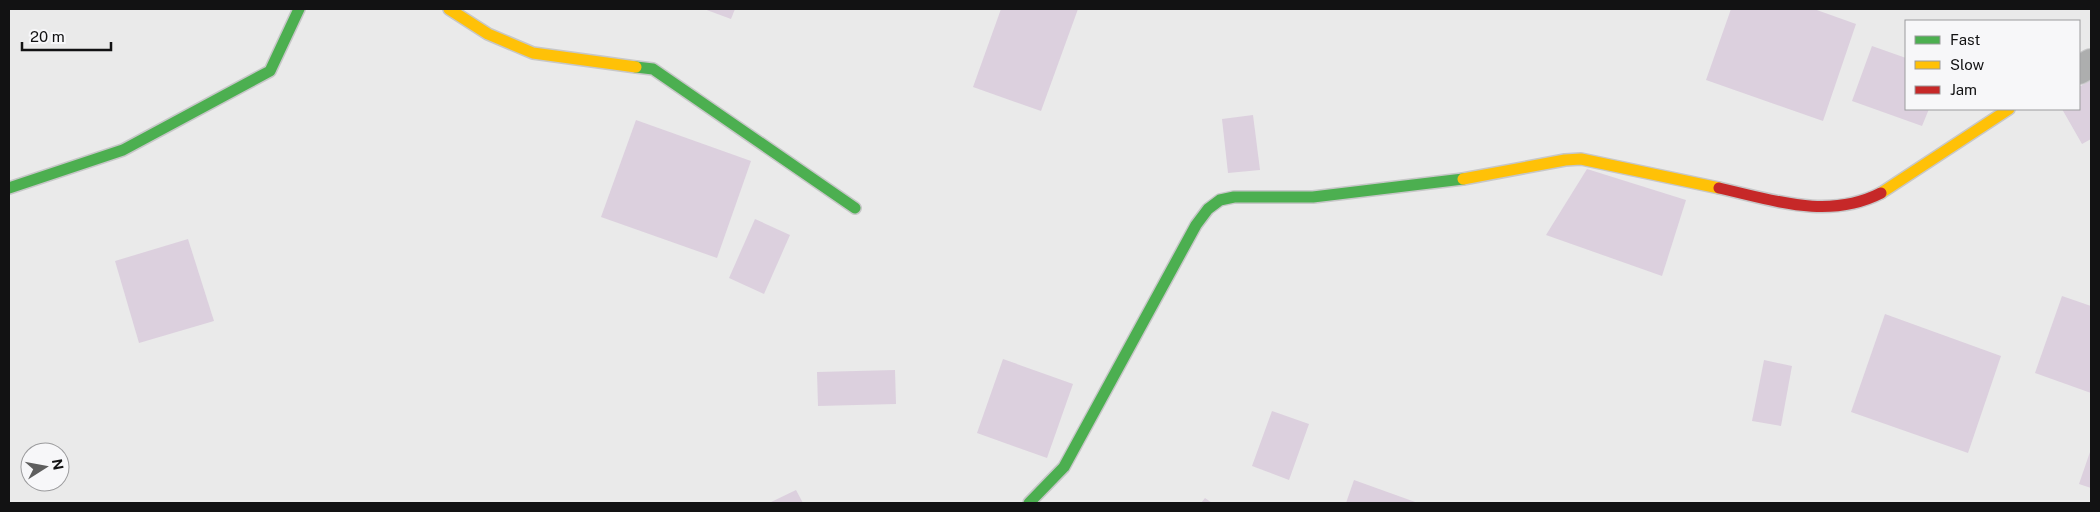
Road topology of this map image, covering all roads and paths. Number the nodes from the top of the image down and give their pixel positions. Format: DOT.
graph roads {
  1 [pos="299,9"];
  2 [pos="449,9"];
  3 [pos="2008,110"];
  4 [pos="9,188"];
  5 [pos="855,208"];
  6 [pos="1029,503"];
  1 -- 4 [label="street"];
  2 -- 5 [label="street"];
  3 -- 6 [label="street"];
}
